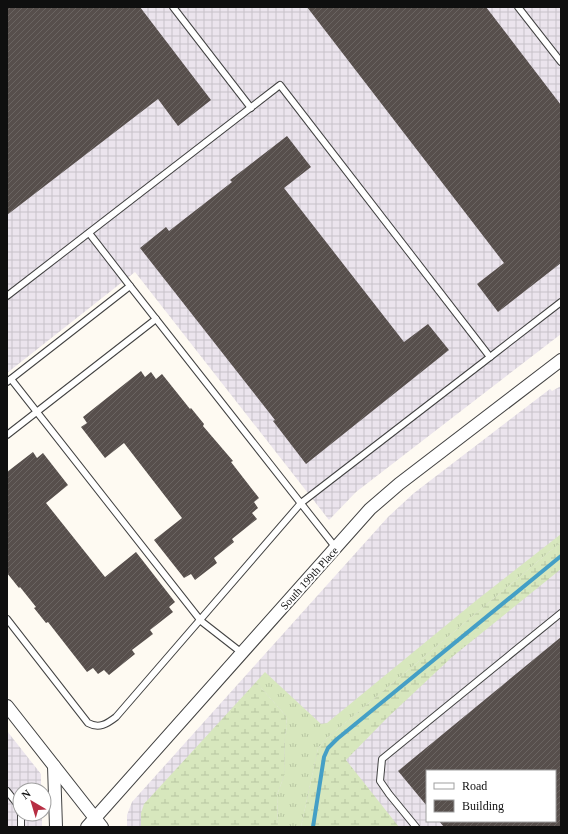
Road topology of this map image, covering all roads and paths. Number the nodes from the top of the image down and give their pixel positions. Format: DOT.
graph roads {
  1 [pos="173,7"];
  2 [pos="518,7"];
  3 [pos="561,62"];
  4 [pos="251,108"];
  5 [pos="89,233"];
  6 [pos="130,286"];
  7 [pos="7,296"];
  8 [pos="561,302"];
  9 [pos="156,319"];
  10 [pos="490,357"];
  11 [pos="561,360"];
  12 [pos="9,380"];
  13 [pos="37,412"];
  14 [pos="7,435"];
  15 [pos="301,503"];
  16 [pos="336,548"];
  17 [pos="561,613"];
  18 [pos="7,619"];
  19 [pos="201,621"];
  20 [pos="242,653"];
  21 [pos="7,706"];
  22 [pos="54,766"];
  23 [pos="98,822"];
  24 [pos="56,827"];
  25 [pos="87,827"];
  26 [pos="416,827"];
  1 -- 4 [label="lane"];
  2 -- 3 [label="lane"];
  4 -- 5 [label="lane"];
  4 -- 10 [label="lane"];
  5 -- 6 [label="lane"];
  5 -- 7 [label="lane"];
  6 -- 9 [label="lane"];
  6 -- 12 [label="lane"];
  8 -- 10 [label="lane"];
  9 -- 13 [label="lane"];
  9 -- 15 [label="lane"];
  10 -- 15 [label="lane"];
  11 -- 16 [label="street, South 199th Place"];
  12 -- 13 [label="lane"];
  13 -- 14 [label="lane"];
  13 -- 19 [label="lane"];
  15 -- 16 [label="lane"];
  15 -- 19 [label="lane"];
  16 -- 20 [label="street, South 199th Place"];
  17 -- 26 [label="lane"];
  18 -- 19 [label="lane"];
  19 -- 20 [label="lane"];
  20 -- 23 [label="street, South 199th Place"];
  21 -- 22 [label="street"];
  22 -- 23 [label="street"];
  22 -- 24 [label="street"];
  23 -- 25 [label="street, South 199th Place"];
}
